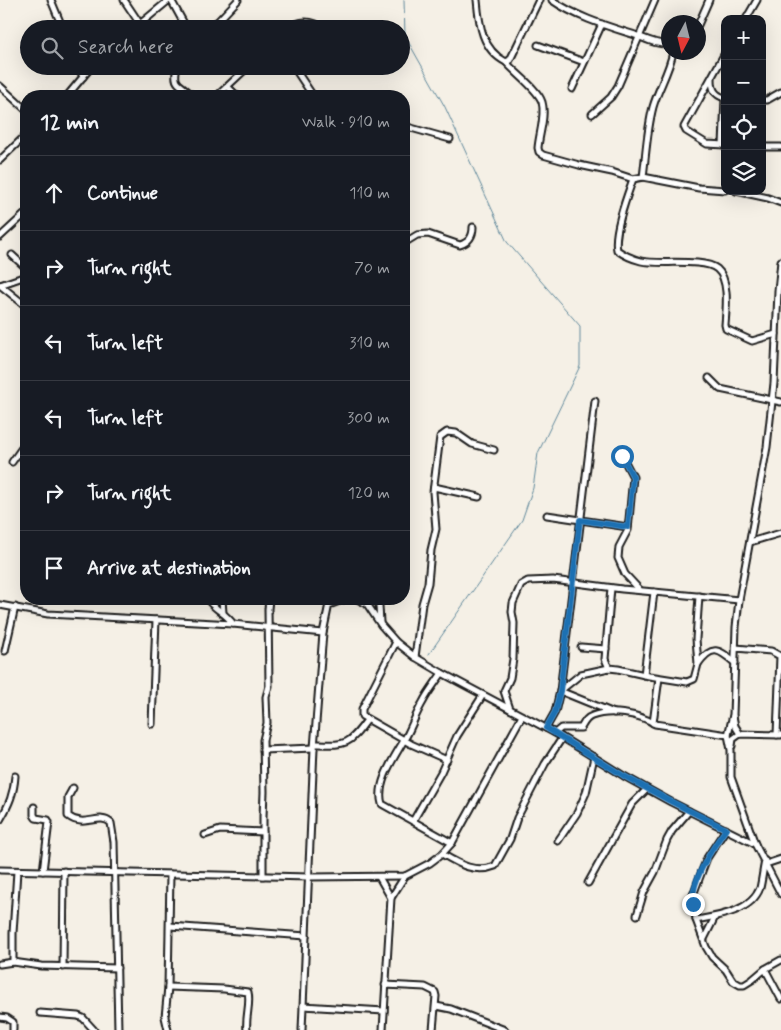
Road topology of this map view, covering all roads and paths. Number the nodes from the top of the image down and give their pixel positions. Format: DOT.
graph roads {
  1 [pos="51,0"];
  2 [pos="124,0"];
  3 [pos="170,0"];
  4 [pos="238,0"];
  5 [pos="476,0"];
  6 [pos="539,0"];
  7 [pos="552,0"];
  8 [pos="655,0"];
  9 [pos="710,0"];
  10 [pos="757,0"];
  11 [pos="703,15"];
  12 [pos="748,15"];
  13 [pos="59,20"];
  14 [pos="137,20"];
  15 [pos="145,20"];
  16 [pos="182,20"];
  17 [pos="219,20"];
  18 [pos="602,24"];
  19 [pos="640,37"];
  20 [pos="661,43"];
  21 [pos="538,45"];
  22 [pos="672,60"];
  23 [pos="721,60"];
  24 [pos="506,62"];
  25 [pos="584,62"];
  26 [pos="176,75"];
  27 [pos="240,75"];
  28 [pos="299,75"];
  29 [pos="712,76"];
  30 [pos="83,77"];
  31 [pos="0,86"];
  32 [pos="228,87"];
  33 [pos="572,89"];
  34 [pos="72,90"];
  35 [pos="187,90"];
  36 [pos="224,90"];
  37 [pos="231,90"];
  38 [pos="309,90"];
  39 [pos="781,92"];
  40 [pos="721,96"];
  41 [pos="766,100"];
  42 [pos="20,104"];
  43 [pos="592,114"];
  44 [pos="410,128"];
  45 [pos="450,139"];
  46 [pos="20,141"];
  47 [pos="721,145"];
  48 [pos="766,147"];
  49 [pos="781,147"];
  50 [pos="0,150"];
  51 [pos="6,155"];
  52 [pos="0,160"];
  53 [pos="643,177"];
  54 [pos="633,179"];
  55 [pos="721,190"];
  56 [pos="754,195"];
  57 [pos="781,203"];
  58 [pos="20,219"];
  59 [pos="472,227"];
  60 [pos="0,237"];
  61 [pos="410,239"];
  62 [pos="12,255"];
  63 [pos="781,261"];
  64 [pos="20,262"];
  65 [pos="20,278"];
  66 [pos="0,285"];
  67 [pos="779,290"];
  68 [pos="20,301"];
  69 [pos="776,334"];
  70 [pos="710,378"];
  71 [pos="774,383"];
  72 [pos="781,383"];
  73 [pos="772,400"];
  74 [pos="595,401"];
  75 [pos="781,402"];
  76 [pos="494,450"];
  77 [pos="20,451"];
  78 [pos="622,456"];
  79 [pos="12,462"];
  80 [pos="434,487"];
  81 [pos="479,498"];
  82 [pos="546,515"];
  83 [pos="580,520"];
  84 [pos="628,527"];
  85 [pos="781,533"];
  86 [pos="750,542"];
  87 [pos="573,582"];
  88 [pos="611,588"];
  89 [pos="639,590"];
  90 [pos="654,592"];
  91 [pos="698,596"];
  92 [pos="739,600"];
  93 [pos="0,605"];
  94 [pos="211,605"];
  95 [pos="222,605"];
  96 [pos="268,605"];
  97 [pos="329,605"];
  98 [pos="367,605"];
  99 [pos="379,605"];
  100 [pos="15,607"];
  101 [pos="222,613"];
  102 [pos="156,620"];
  103 [pos="233,624"];
  104 [pos="380,625"];
  105 [pos="269,627"];
  106 [pos="324,633"];
  107 [pos="396,642"];
  108 [pos="581,647"];
  109 [pos="736,648"];
  110 [pos="606,649"];
  111 [pos="5,651"];
  112 [pos="415,657"];
  113 [pos="735,663"];
  114 [pos="698,664"];
  115 [pos="609,668"];
  116 [pos="442,673"];
  117 [pos="644,675"];
  118 [pos="659,678"];
  119 [pos="560,691"];
  120 [pos="483,695"];
  121 [pos="510,710"];
  122 [pos="614,713"];
  123 [pos="733,715"];
  124 [pos="522,716"];
  125 [pos="367,720"];
  126 [pos="653,723"];
  127 [pos="152,724"];
  128 [pos="546,728"];
  129 [pos="555,733"];
  130 [pos="740,734"];
  131 [pos="728,735"];
  132 [pos="779,735"];
  133 [pos="562,738"];
  134 [pos="404,740"];
  135 [pos="314,746"];
  136 [pos="263,750"];
  137 [pos="730,750"];
  138 [pos="594,757"];
  139 [pos="447,760"];
  140 [pos="15,776"];
  141 [pos="73,788"];
  142 [pos="647,789"];
  143 [pos="34,807"];
  144 [pos="689,811"];
  145 [pos="0,820"];
  146 [pos="413,820"];
  147 [pos="726,829"];
  148 [pos="263,832"];
  149 [pos="204,834"];
  150 [pos="558,841"];
  151 [pos="452,843"];
  152 [pos="755,844"];
  153 [pos="442,854"];
  154 [pos="781,859"];
  155 [pos="765,862"];
  156 [pos="0,870"];
  157 [pos="43,870"];
  158 [pos="17,871"];
  159 [pos="64,871"];
  160 [pos="115,872"];
  161 [pos="170,874"];
  162 [pos="263,876"];
  163 [pos="405,876"];
  164 [pos="308,877"];
  165 [pos="379,877"];
  166 [pos="588,883"];
  167 [pos="781,894"];
  168 [pos="391,898"];
  169 [pos="637,915"];
  170 [pos="715,917"];
  171 [pos="696,920"];
  172 [pos="170,926"];
  173 [pos="306,936"];
  174 [pos="704,939"];
  175 [pos="781,960"];
  176 [pos="13,962"];
  177 [pos="0,964"];
  178 [pos="63,967"];
  179 [pos="117,968"];
  180 [pos="765,968"];
  181 [pos="385,985"];
  182 [pos="168,987"];
  183 [pos="781,1000"];
  184 [pos="303,1006"];
  185 [pos="436,1006"];
  186 [pos="384,1011"];
  187 [pos="40,1013"];
  188 [pos="0,1017"];
  189 [pos="13,1030"];
  190 [pos="94,1030"];
  191 [pos="118,1030"];
  192 [pos="168,1030"];
  193 [pos="247,1030"];
  194 [pos="302,1030"];
  195 [pos="383,1030"];
  196 [pos="433,1030"];
  197 [pos="505,1030"];
  1 -- 13 [label="street"];
  2 -- 14 [label="street"];
  3 -- 15 [label="street"];
  3 -- 16 [label="street"];
  4 -- 17 [label="street"];
  5 -- 24 [label="street"];
  6 -- 24 [label="street"];
  7 -- 18 [label="street"];
  8 -- 19 [label="street"];
  9 -- 11 [label="street"];
  10 -- 12 [label="street"];
  18 -- 19 [label="street"];
  18 -- 25 [label="street"];
  19 -- 20 [label="street"];
  19 -- 43 [label="street"];
  21 -- 25 [label="street"];
  22 -- 53 [label="street"];
  23 -- 29 [label="street"];
  24 -- 54 [label="street"];
  25 -- 33 [label="street"];
  26 -- 35 [label="street"];
  27 -- 32 [label="street"];
  28 -- 38 [label="street"];
  29 -- 40 [label="street"];
  29 -- 47 [label="street"];
  30 -- 34 [label="street"];
  31 -- 42 [label="street"];
  32 -- 36 [label="street"];
  32 -- 37 [label="street"];
  39 -- 41 [label="street"];
  44 -- 45 [label="street"];
  46 -- 51 [label="street"];
  48 -- 49 [label="street"];
  50 -- 51 [label="street"];
  51 -- 52 [label="street"];
  53 -- 54 [label="street"];
  53 -- 55 [label="street"];
  54 -- 69 [label="street"];
  56 -- 57 [label="street"];
  58 -- 60 [label="street"];
  59 -- 61 [label="street"];
  62 -- 64 [label="street"];
  63 -- 67 [label="street"];
  65 -- 66 [label="street"];
  66 -- 68 [label="street"];
  67 -- 69 [label="street"];
  69 -- 71 [label="street"];
  70 -- 73 [label="street"];
  71 -- 72 [label="street"];
  71 -- 73 [label="street"];
  73 -- 75 [label="street"];
  73 -- 86 [label="street"];
  74 -- 83 [label="street"];
  76 -- 80 [label="street"];
  77 -- 79 [label="street"];
  78 -- 84 [label="street"];
  80 -- 81 [label="street"];
  80 -- 112 [label="street"];
  82 -- 83 [label="street"];
  83 -- 84 [label="street"];
  83 -- 87 [label="street"];
  84 -- 89 [label="street"];
  85 -- 86 [label="street"];
  86 -- 92 [label="street"];
  87 -- 88 [label="street"];
  87 -- 119 [label="street"];
  87 -- 121 [label="street"];
  88 -- 89 [label="street"];
  88 -- 110 [label="street"];
  89 -- 90 [label="street"];
  90 -- 91 [label="street"];
  90 -- 117 [label="street"];
  91 -- 92 [label="street"];
  91 -- 114 [label="street"];
  92 -- 109 [label="street"];
  93 -- 100 [label="street"];
  94 -- 101 [label="street"];
  95 -- 101 [label="street"];
  96 -- 105 [label="street"];
  97 -- 106 [label="street"];
  98 -- 104 [label="street"];
  99 -- 104 [label="street"];
  100 -- 102 [label="street"];
  100 -- 111 [label="street"];
  101 -- 103 [label="street"];
  102 -- 103 [label="street"];
  102 -- 127 [label="street"];
  103 -- 105 [label="street"];
  104 -- 107 [label="street"];
  105 -- 106 [label="street"];
  105 -- 136 [label="street"];
  106 -- 135 [label="street"];
  107 -- 112 [label="street"];
  107 -- 125 [label="street"];
  108 -- 110 [label="street"];
  109 -- 113 [label="street"];
  109 -- 132 [label="street"];
  110 -- 115 [label="street"];
  112 -- 116 [label="street"];
  113 -- 114 [label="street"];
  113 -- 123 [label="street"];
  114 -- 118 [label="street"];
  115 -- 117 [label="street"];
  115 -- 119 [label="street"];
  116 -- 120 [label="street"];
  116 -- 134 [label="street"];
  117 -- 118 [label="street"];
  118 -- 126 [label="street"];
  119 -- 122 [label="street"];
  119 -- 128 [label="street"];
  120 -- 121 [label="street"];
  120 -- 139 [label="street"];
  121 -- 124 [label="street"];
  122 -- 126 [label="street"];
  122 -- 129 [label="street"];
  123 -- 130 [label="street"];
  123 -- 131 [label="street"];
  124 -- 128 [label="street"];
  124 -- 151 [label="street"];
  125 -- 134 [label="street"];
  125 -- 135 [label="street"];
  126 -- 131 [label="street"];
  128 -- 129 [label="street"];
  129 -- 133 [label="street"];
  130 -- 132 [label="street"];
  130 -- 137 [label="street"];
  131 -- 137 [label="street"];
  133 -- 138 [label="street"];
  133 -- 153 [label="street"];
  134 -- 139 [label="street"];
  134 -- 146 [label="street"];
  135 -- 136 [label="street"];
  135 -- 164 [label="street"];
  136 -- 148 [label="street"];
  137 -- 152 [label="street"];
  138 -- 142 [label="street"];
  138 -- 150 [label="street"];
  139 -- 146 [label="street"];
  140 -- 145 [label="street"];
  141 -- 160 [label="street"];
  142 -- 144 [label="street"];
  142 -- 166 [label="street"];
  143 -- 157 [label="street"];
  144 -- 147 [label="street"];
  144 -- 169 [label="street"];
  146 -- 151 [label="street"];
  147 -- 152 [label="street"];
  147 -- 171 [label="street"];
  148 -- 149 [label="street"];
  148 -- 162 [label="street"];
  151 -- 153 [label="street"];
  152 -- 155 [label="street"];
  153 -- 163 [label="street"];
  154 -- 155 [label="street"];
  155 -- 167 [label="street"];
  155 -- 170 [label="street"];
  156 -- 158 [label="street"];
  157 -- 158 [label="street"];
  157 -- 159 [label="street"];
  158 -- 176 [label="street"];
  159 -- 160 [label="street"];
  159 -- 178 [label="street"];
  160 -- 161 [label="street"];
  160 -- 179 [label="street"];
  161 -- 162 [label="street"];
  161 -- 172 [label="street"];
  162 -- 164 [label="street"];
  163 -- 165 [label="street"];
  163 -- 168 [label="street"];
  164 -- 165 [label="street"];
  164 -- 173 [label="street"];
  165 -- 168 [label="street"];
  168 -- 181 [label="street"];
  170 -- 171 [label="street"];
  170 -- 174 [label="street"];
  171 -- 174 [label="street"];
  172 -- 173 [label="street"];
  172 -- 182 [label="street"];
  173 -- 184 [label="street"];
  174 -- 180 [label="street"];
  175 -- 180 [label="street"];
  176 -- 177 [label="street"];
  176 -- 178 [label="street"];
  178 -- 179 [label="street"];
  179 -- 191 [label="street"];
  180 -- 183 [label="street"];
  181 -- 185 [label="street"];
  181 -- 186 [label="street"];
  182 -- 192 [label="street"];
  182 -- 193 [label="street"];
  184 -- 186 [label="street"];
  184 -- 194 [label="street"];
  185 -- 196 [label="street"];
  185 -- 197 [label="street"];
  186 -- 195 [label="street"];
  187 -- 190 [label="street"];
  188 -- 189 [label="street"];
}
